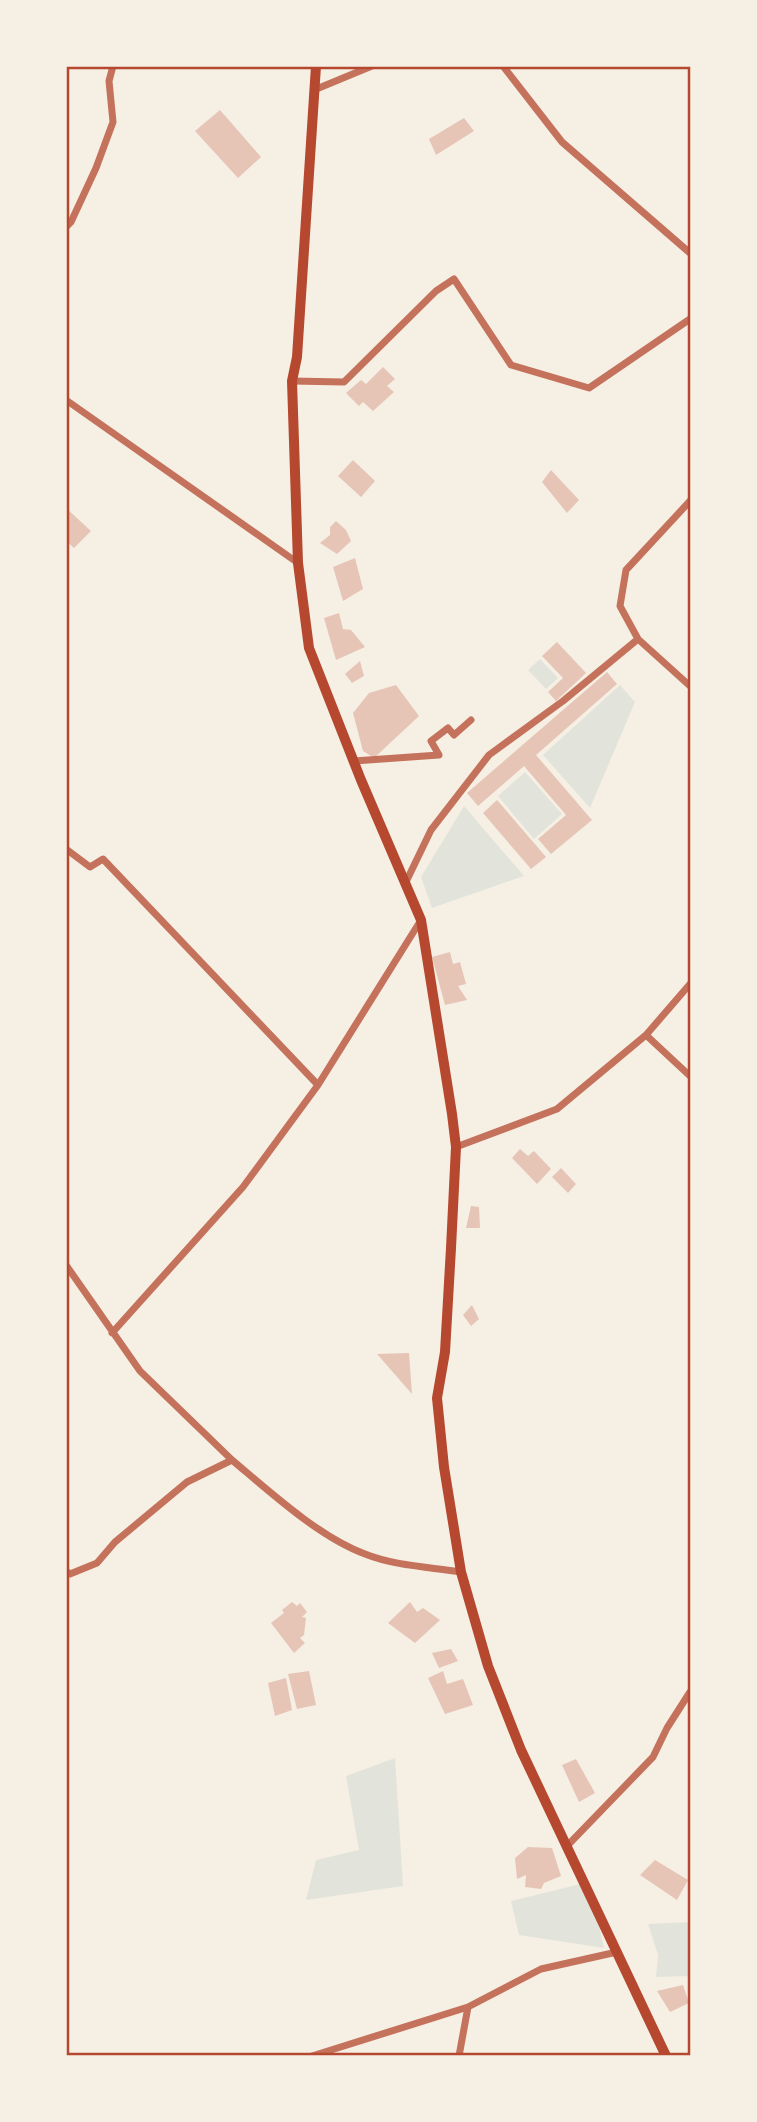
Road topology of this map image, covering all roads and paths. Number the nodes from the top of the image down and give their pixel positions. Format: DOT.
graph roads {
  1 [pos="113,66"];
  2 [pos="316,66"];
  3 [pos="372,66"];
  4 [pos="503,66"];
  5 [pos="314,90"];
  6 [pos="66,227"];
  7 [pos="691,253"];
  8 [pos="691,319"];
  9 [pos="292,381"];
  10 [pos="66,400"];
  11 [pos="691,501"];
  12 [pos="298,563"];
  13 [pos="638,639"];
  14 [pos="691,686"];
  15 [pos="471,720"];
  16 [pos="354,761"];
  17 [pos="66,849"];
  18 [pos="405,884"];
  19 [pos="421,920"];
  20 [pos="691,984"];
  21 [pos="646,1035"];
  22 [pos="691,1076"];
  23 [pos="318,1085"];
  24 [pos="456,1147"];
  25 [pos="66,1265"];
  26 [pos="112,1333"];
  27 [pos="232,1460"];
  28 [pos="66,1571"];
  29 [pos="461,1572"];
  30 [pos="691,1692"];
  31 [pos="566,1846"];
  32 [pos="617,1952"];
  33 [pos="468,2007"];
  34 [pos="312,2056"];
  35 [pos="459,2056"];
  36 [pos="666,2056"];
  1 -- 6 [label="street"];
  2 -- 5 [label="main road"];
  3 -- 5 [label="street"];
  4 -- 7 [label="street"];
  5 -- 9 [label="main road"];
  8 -- 9 [label="street"];
  9 -- 12 [label="main road"];
  10 -- 12 [label="street"];
  11 -- 13 [label="street"];
  12 -- 16 [label="main road"];
  13 -- 14 [label="street"];
  13 -- 18 [label="street"];
  15 -- 16 [label="street"];
  16 -- 18 [label="main road"];
  17 -- 23 [label="street"];
  18 -- 19 [label="main road"];
  19 -- 23 [label="street"];
  19 -- 24 [label="main road"];
  20 -- 21 [label="street"];
  21 -- 22 [label="street"];
  21 -- 24 [label="street"];
  23 -- 26 [label="street"];
  24 -- 29 [label="main road"];
  25 -- 26 [label="street"];
  26 -- 27 [label="street"];
  27 -- 28 [label="street"];
  27 -- 29 [label="street"];
  29 -- 31 [label="main road"];
  30 -- 31 [label="street"];
  31 -- 32 [label="main road"];
  32 -- 33 [label="street"];
  32 -- 36 [label="main road"];
  33 -- 34 [label="street"];
  33 -- 35 [label="street"];
}
